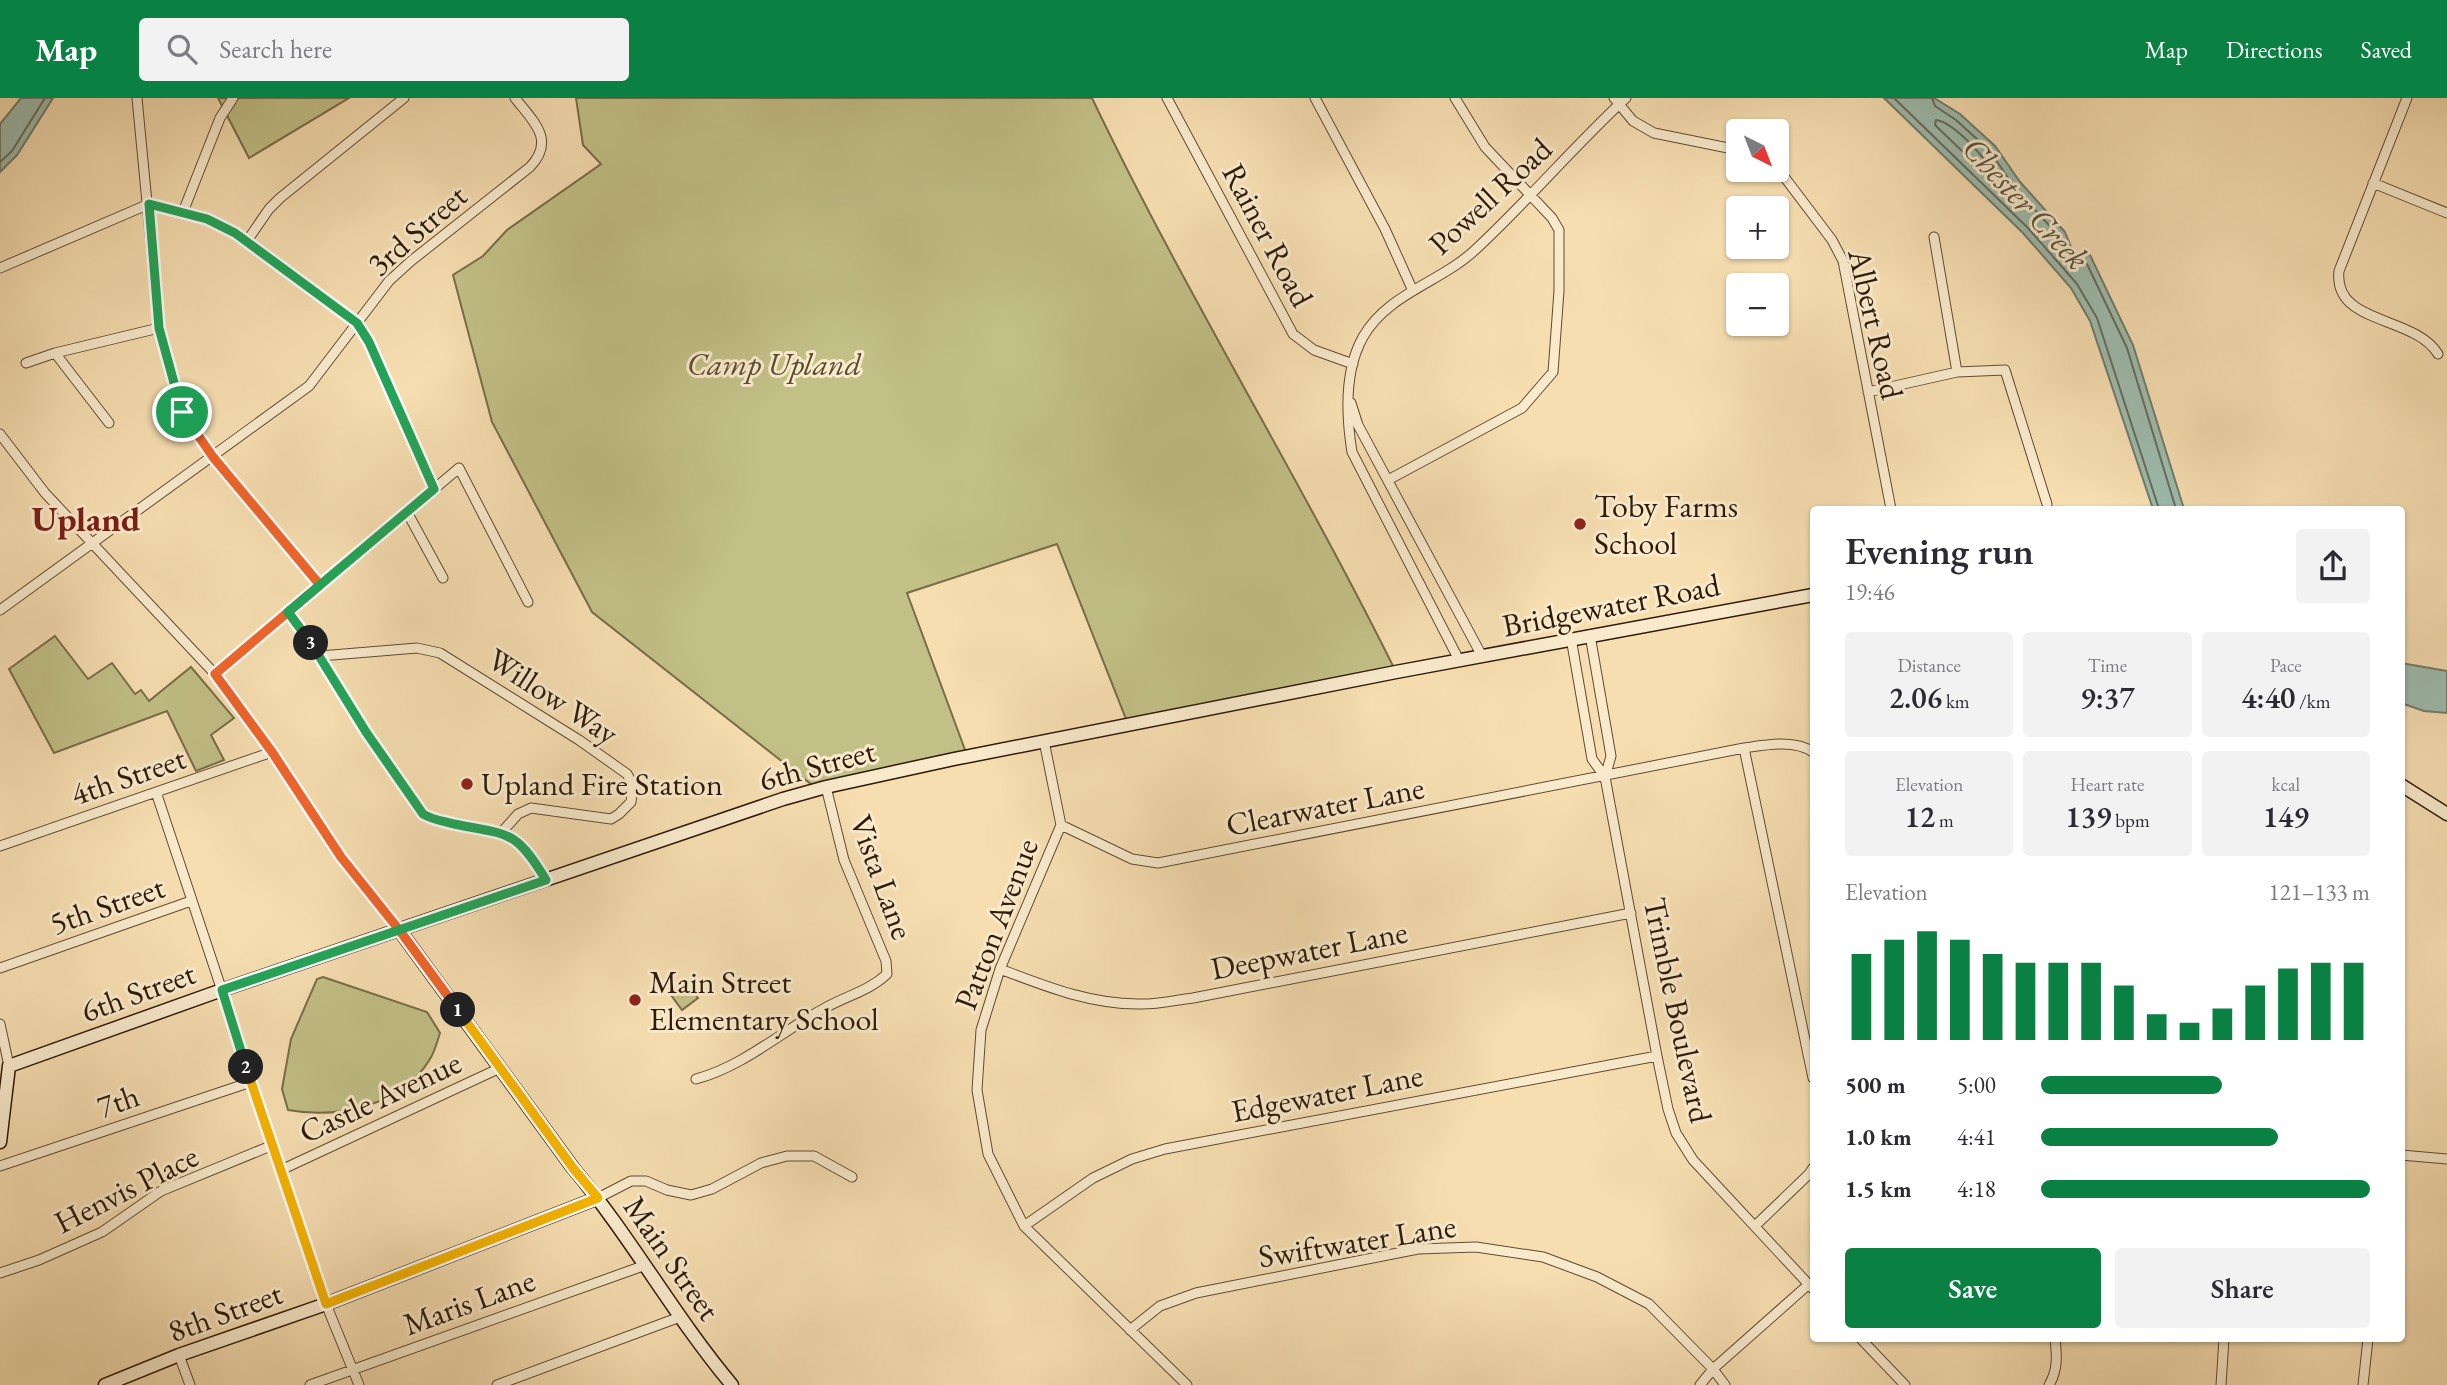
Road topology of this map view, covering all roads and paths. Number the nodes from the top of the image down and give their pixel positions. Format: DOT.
graph roads {
  1 [pos="137,98"];
  2 [pos="233,98"];
  3 [pos="404,98"];
  4 [pos="515,98"];
  5 [pos="1167,98"];
  6 [pos="1315,98"];
  7 [pos="1455,98"];
  8 [pos="2407,98"];
  9 [pos="1620,100"];
  10 [pos="1726,148"];
  11 [pos="1788,182"];
  12 [pos="2373,183"];
  13 [pos="1531,195"];
  14 [pos="149,204"];
  15 [pos="183,212"];
  16 [pos="2447,213"];
  17 [pos="1934,237"];
  18 [pos="247,241"];
  19 [pos="0,268"];
  20 [pos="1413,290"];
  21 [pos="357,323"];
  22 [pos="159,328"];
  23 [pos="55,352"];
  24 [pos="2438,354"];
  25 [pos="26,363"];
  26 [pos="1353,364"];
  27 [pos="1957,372"];
  28 [pos="1868,392"];
  29 [pos="1348,395"];
  30 [pos="109,423"];
  31 [pos="1,438"];
  32 [pos="213,457"];
  33 [pos="1388,480"];
  34 [pos="434,489"];
  35 [pos="2047,504"];
  36 [pos="1890,506"];
  37 [pos="407,512"];
  38 [pos="91,543"];
  39 [pos="443,578"];
  40 [pos="320,585"];
  41 [pos="1810,596"];
  42 [pos="528,602"];
  43 [pos="0,610"];
  44 [pos="288,612"];
  45 [pos="1590,635"];
  46 [pos="1571,638"];
  47 [pos="320,656"];
  48 [pos="1482,656"];
  49 [pos="1460,660"];
  50 [pos="1419,668"];
  51 [pos="215,674"];
  52 [pos="1044,741"];
  53 [pos="1744,748"];
  54 [pos="1810,750"];
  55 [pos="272,752"];
  56 [pos="1605,777"];
  57 [pos="826,787"];
  58 [pos="2405,787"];
  59 [pos="156,792"];
  60 [pos="2431,803"];
  61 [pos="2447,808"];
  62 [pos="2447,814"];
  63 [pos="1061,825"];
  64 [pos="501,832"];
  65 [pos="0,846"];
  66 [pos="546,880"];
  67 [pos="191,901"];
  68 [pos="1631,913"];
  69 [pos="400,931"];
  70 [pos="0,968"];
  71 [pos="1000,969"];
  72 [pos="222,990"];
  73 [pos="0,1024"];
  74 [pos="1657,1056"];
  75 [pos="1810,1064"];
  76 [pos="9,1066"];
  77 [pos="500,1068"];
  78 [pos="696,1079"];
  79 [pos="251,1082"];
  80 [pos="0,1142"];
  81 [pos="273,1145"];
  82 [pos="2405,1155"];
  83 [pos="2447,1159"];
  84 [pos="0,1167"];
  85 [pos="281,1170"];
  86 [pos="1810,1174"];
  87 [pos="852,1177"];
  88 [pos="598,1198"];
  89 [pos="1024,1226"];
  90 [pos="1755,1226"];
  91 [pos="643,1266"];
  92 [pos="0,1272"];
  93 [pos="1810,1285"];
  94 [pos="1810,1287"];
  95 [pos="326,1304"];
  96 [pos="680,1317"];
  97 [pos="1130,1330"];
  98 [pos="1864,1342"];
  99 [pos="2055,1342"];
  100 [pos="2224,1342"];
  101 [pos="2368,1342"];
  102 [pos="179,1356"];
  103 [pos="353,1369"];
  104 [pos="1713,1369"];
  105 [pos="729,1384"];
  106 [pos="105,1385"];
  107 [pos="190,1385"];
  108 [pos="310,1385"];
  109 [pos="359,1385"];
  110 [pos="497,1385"];
  111 [pos="1187,1385"];
  112 [pos="1700,1385"];
  113 [pos="1725,1385"];
  114 [pos="1905,1385"];
  115 [pos="2049,1385"];
  116 [pos="2221,1385"];
  117 [pos="2363,1385"];
  1 -- 14 [label="street"];
  2 -- 15 [label="street"];
  3 -- 18 [label="street"];
  4 -- 21 [label="street, 3rd Street"];
  5 -- 26 [label="street, Rainer Road"];
  6 -- 20 [label="street"];
  7 -- 13 [label="street"];
  8 -- 12 [label="street"];
  9 -- 10 [label="street"];
  9 -- 13 [label="street, Powell Road"];
  11 -- 28 [label="street, Albert Road"];
  12 -- 16 [label="street"];
  12 -- 24 [label="street"];
  13 -- 20 [label="street, Powell Road"];
  13 -- 33 [label="street"];
  14 -- 15 [label="street"];
  14 -- 19 [label="street"];
  14 -- 22 [label="street"];
  15 -- 18 [label="street"];
  17 -- 27 [label="street"];
  18 -- 21 [label="street"];
  20 -- 26 [label="street, Powell Road"];
  21 -- 32 [label="street, 3rd Street"];
  21 -- 34 [label="street"];
  22 -- 23 [label="street"];
  22 -- 32 [label="street"];
  23 -- 25 [label="street"];
  23 -- 30 [label="street"];
  26 -- 29 [label="street, Powell Road"];
  27 -- 28 [label="street"];
  27 -- 35 [label="street"];
  28 -- 36 [label="street, Albert Road"];
  29 -- 33 [label="street, Powell Road"];
  29 -- 49 [label="street, Powell Road"];
  31 -- 38 [label="street, Main Street"];
  32 -- 38 [label="street, 3rd Street"];
  32 -- 40 [label="street"];
  33 -- 48 [label="street, Powell Road"];
  34 -- 37 [label="street"];
  34 -- 42 [label="street"];
  37 -- 39 [label="street"];
  37 -- 40 [label="street"];
  38 -- 43 [label="street, 3rd Street"];
  38 -- 51 [label="street, Main Street"];
  40 -- 44 [label="street"];
  41 -- 45 [label="street, Bridgewater Road"];
  44 -- 47 [label="street"];
  44 -- 51 [label="street"];
  45 -- 46 [label="street, Bridgewater Road"];
  45 -- 56 [label="street, Trimble Boulevard"];
  46 -- 48 [label="street, Bridgewater Road"];
  46 -- 56 [label="street, Trimble Boulevard"];
  47 -- 64 [label="street"];
  47 -- 64 [label="street, Willow Way"];
  48 -- 49 [label="street, Bridgewater Road"];
  49 -- 50 [label="street, Bridgewater Road"];
  50 -- 52 [label="street, 6th Street"];
  51 -- 55 [label="street, Main Street"];
  52 -- 57 [label="street, 6th Street"];
  52 -- 63 [label="street, Patton Avenue"];
  53 -- 54 [label="street, Clearwater Lane"];
  53 -- 56 [label="street, Clearwater Lane"];
  53 -- 75 [label="street"];
  55 -- 59 [label="street, 4th Street"];
  55 -- 69 [label="street, Main Street"];
  56 -- 63 [label="street, Clearwater Lane"];
  56 -- 68 [label="street, Trimble Boulevard"];
  57 -- 66 [label="street, 6th Street"];
  57 -- 78 [label="street, Vista Lane"];
  58 -- 60 [label="street"];
  59 -- 65 [label="street, 4th Street"];
  59 -- 67 [label="street"];
  60 -- 61 [label="street"];
  60 -- 62 [label="street"];
  63 -- 71 [label="street, Patton Avenue"];
  64 -- 66 [label="street"];
  66 -- 69 [label="street, 6th Street"];
  67 -- 70 [label="street, 5th Street"];
  67 -- 72 [label="street"];
  68 -- 71 [label="street, Deepwater Lane"];
  68 -- 74 [label="street, Trimble Boulevard"];
  69 -- 72 [label="street, 6th Street"];
  69 -- 77 [label="street, Main Street"];
  71 -- 89 [label="street, Patton Avenue"];
  72 -- 76 [label="street, 6th Street"];
  72 -- 79 [label="street"];
  73 -- 76 [label="street"];
  74 -- 89 [label="street, Edgewater Lane"];
  74 -- 90 [label="street, Trimble Boulevard"];
  76 -- 80 [label="street"];
  77 -- 85 [label="street, Castle Avenue"];
  77 -- 88 [label="street, Main Street"];
  79 -- 81 [label="street"];
  79 -- 84 [label="street, 7th"];
  81 -- 85 [label="street"];
  81 -- 92 [label="street, Henvis Place"];
  82 -- 83 [label="street"];
  85 -- 95 [label="street"];
  86 -- 90 [label="street"];
  87 -- 88 [label="street"];
  88 -- 91 [label="street, Main Street"];
  88 -- 95 [label="street, 8th Street"];
  89 -- 97 [label="street, Patton Avenue"];
  90 -- 93 [label="street, Trimble Boulevard"];
  91 -- 96 [label="street, Main Street"];
  91 -- 103 [label="street, Maris Lane"];
  94 -- 104 [label="street"];
  95 -- 102 [label="street, 8th Street"];
  95 -- 103 [label="street"];
  96 -- 105 [label="street, Main Street"];
  96 -- 110 [label="street"];
  97 -- 104 [label="street, Swiftwater Lane"];
  97 -- 111 [label="street, Patton Avenue"];
  98 -- 114 [label="street"];
  99 -- 115 [label="street"];
  100 -- 116 [label="street"];
  101 -- 117 [label="street"];
  102 -- 106 [label="street, 8th Street"];
  102 -- 107 [label="street"];
  103 -- 108 [label="street, Maris Lane"];
  103 -- 109 [label="street"];
  104 -- 112 [label="street"];
  104 -- 113 [label="street, Swiftwater Lane"];
}
